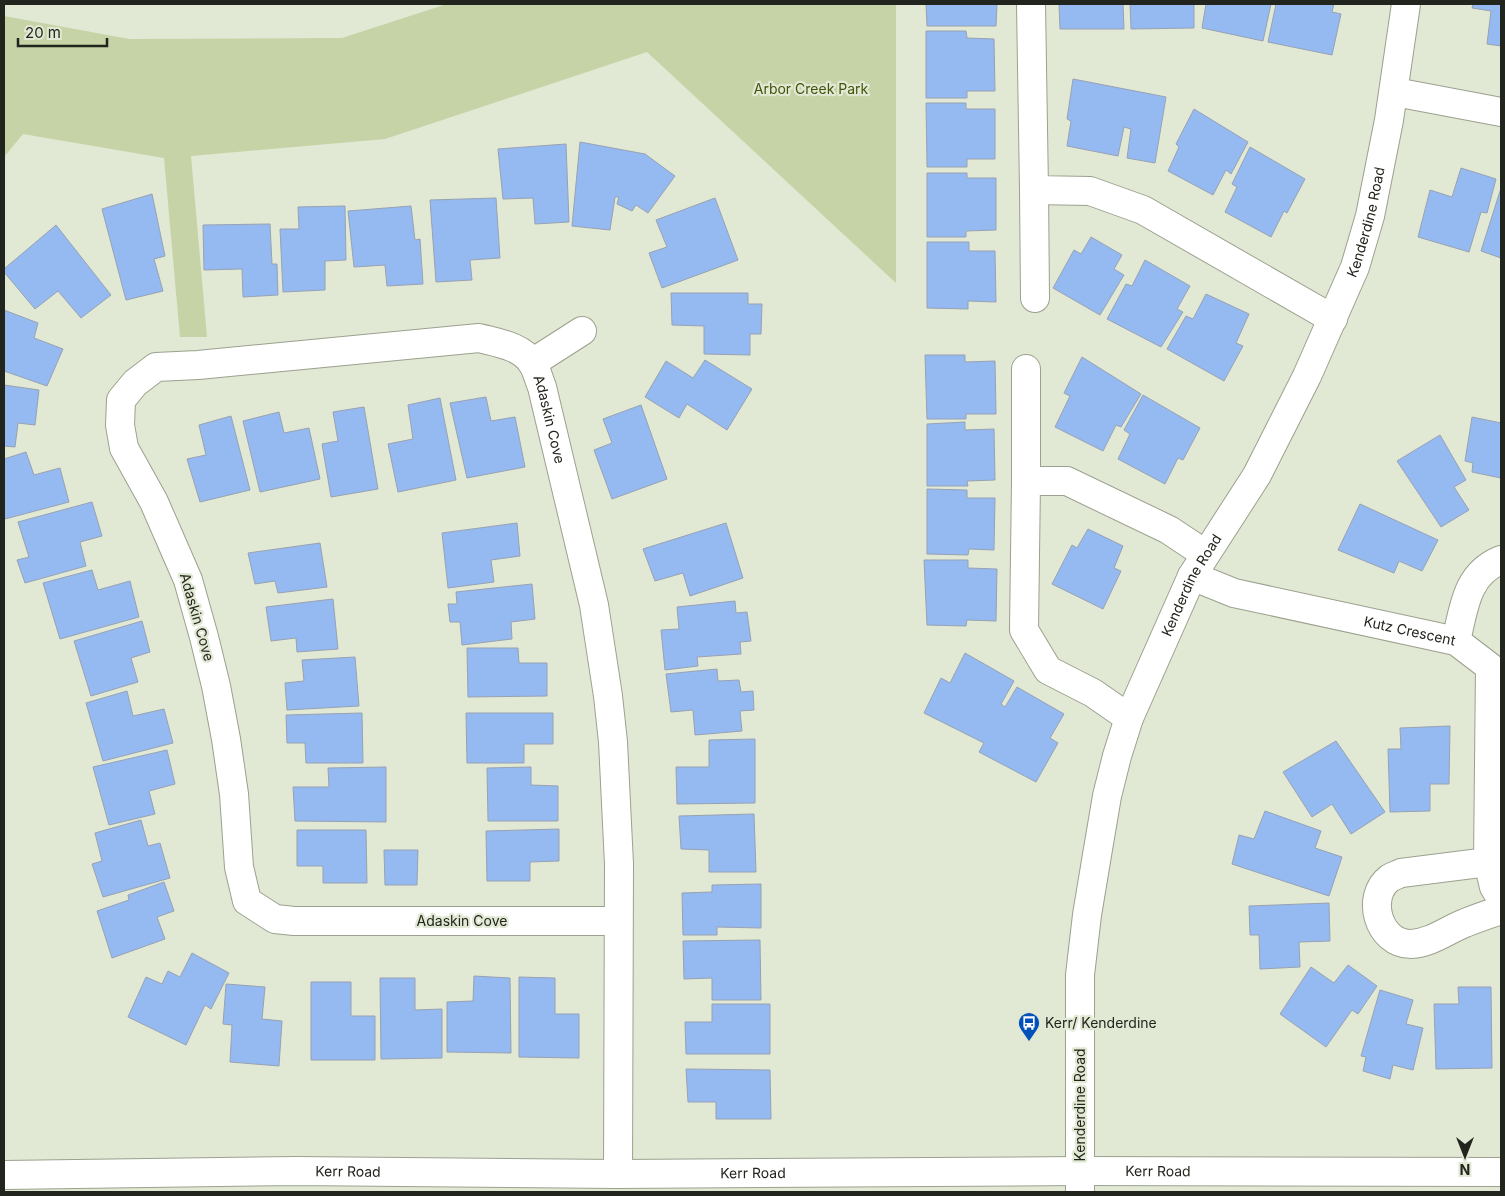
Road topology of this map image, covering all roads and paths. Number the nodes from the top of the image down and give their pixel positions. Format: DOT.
graph roads {
  1 [pos="1031,4"];
  2 [pos="1406,4"];
  3 [pos="1395,92"];
  4 [pos="1501,112"];
  5 [pos="1034,190"];
  6 [pos="1035,298"];
  7 [pos="1333,319"];
  8 [pos="582,331"];
  9 [pos="532,363"];
  10 [pos="1026,369"];
  11 [pos="1026,481"];
  12 [pos="1501,560"];
  13 [pos="1199,565"];
  14 [pos="1456,641"];
  15 [pos="1495,662"];
  16 [pos="1129,718"];
  17 [pos="1488,862"];
  18 [pos="1501,898"];
  19 [pos="1501,910"];
  20 [pos="618,921"];
  21 [pos="1501,1172"];
  22 [pos="4,1175"];
  23 [pos="629,1180"];
  24 [pos="1080,1182"];
  1 -- 5 [label="street"];
  2 -- 3 [label="street, Kenderdine Road"];
  3 -- 4 [label="street"];
  3 -- 7 [label="street, Kenderdine Road"];
  5 -- 6 [label="street"];
  5 -- 7 [label="street"];
  7 -- 13 [label="street, Kenderdine Road"];
  8 -- 9 [label="street, Adaskin Cove"];
  9 -- 20 [label="street, Adaskin Cove"];
  9 -- 20 [label="street, Adaskin Cove"];
  10 -- 11 [label="street"];
  11 -- 13 [label="street, Kutz Crescent"];
  11 -- 16 [label="street"];
  12 -- 14 [label="street"];
  13 -- 14 [label="street, Kutz Crescent"];
  13 -- 16 [label="street, Kenderdine Road"];
  14 -- 15 [label="street, Kutz Crescent"];
  15 -- 17 [label="street, Kutz Crescent"];
  16 -- 24 [label="street, Kenderdine Road"];
  17 -- 18 [label="street, Kutz Crescent"];
  17 -- 19 [label="street"];
  20 -- 23 [label="street, Adaskin Cove"];
  21 -- 24 [label="street, Kerr Road"];
  22 -- 23 [label="street, Kerr Road"];
  23 -- 24 [label="street, Kerr Road"];
}
